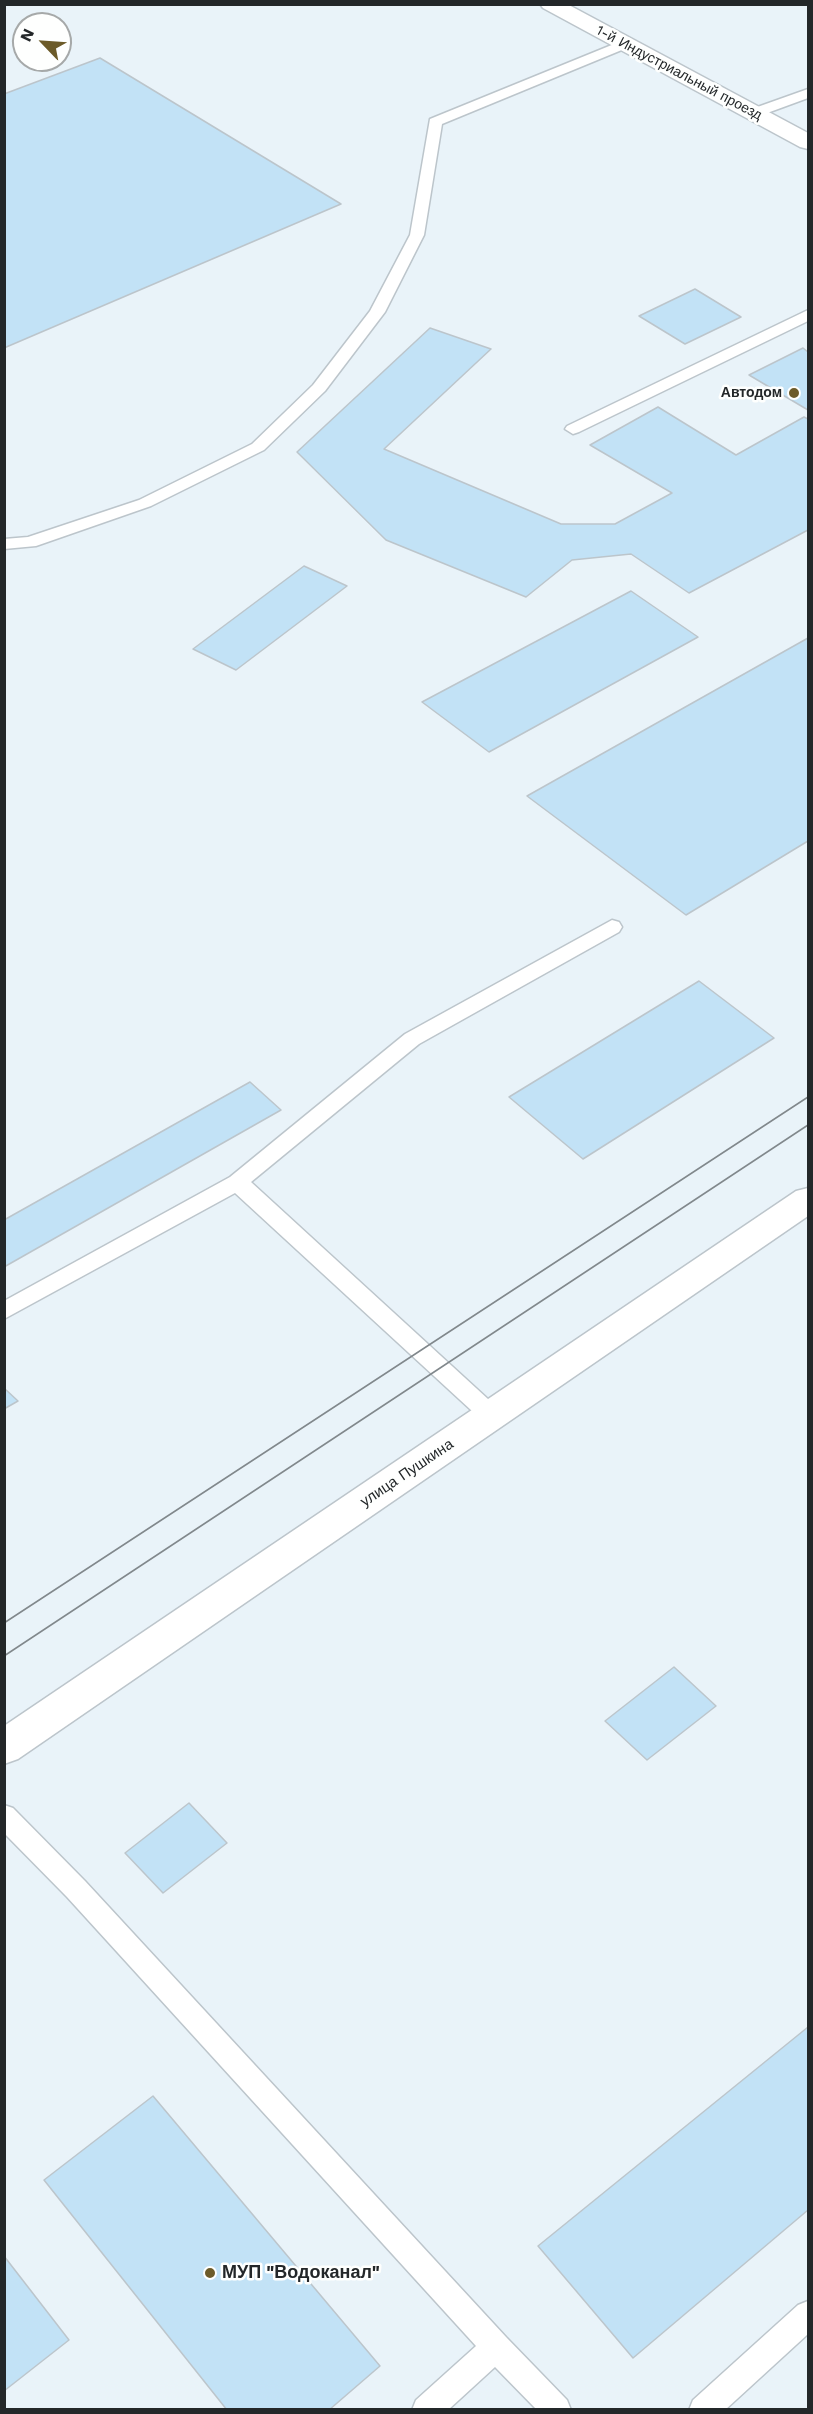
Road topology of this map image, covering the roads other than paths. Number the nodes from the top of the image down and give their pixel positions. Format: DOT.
graph roads {
  1 [pos="550,4"];
  2 [pos="624,44"];
  3 [pos="808,93"];
  4 [pos="754,113"];
  5 [pos="808,142"];
  6 [pos="808,315"];
  7 [pos="573,429"];
  8 [pos="4,544"];
  9 [pos="612,927"];
  10 [pos="237,1182"];
  11 [pos="808,1200"];
  12 [pos="4,1311"];
  13 [pos="492,1416"];
  14 [pos="4,1747"];
  15 [pos="4,1816"];
  16 [pos="808,2315"];
  17 [pos="496,2347"];
  18 [pos="426,2409"];
  19 [pos="557,2409"];
  20 [pos="703,2409"];
  1 -- 2 [label="street, 1-й Индустриальный проезд"];
  2 -- 4 [label="street, 1-й Индустриальный проезд"];
  2 -- 8 [label="lane"];
  3 -- 4 [label="lane"];
  4 -- 5 [label="street, 1-й Индустриальный проезд"];
  6 -- 7 [label="lane"];
  9 -- 10 [label="lane"];
  10 -- 12 [label="lane"];
  10 -- 13 [label="lane"];
  11 -- 13 [label="street, улица Пушкина"];
  13 -- 14 [label="street, улица Пушкина"];
  15 -- 17 [label="lane"];
  16 -- 20 [label="lane"];
  17 -- 18 [label="lane"];
  17 -- 19 [label="lane"];
}
